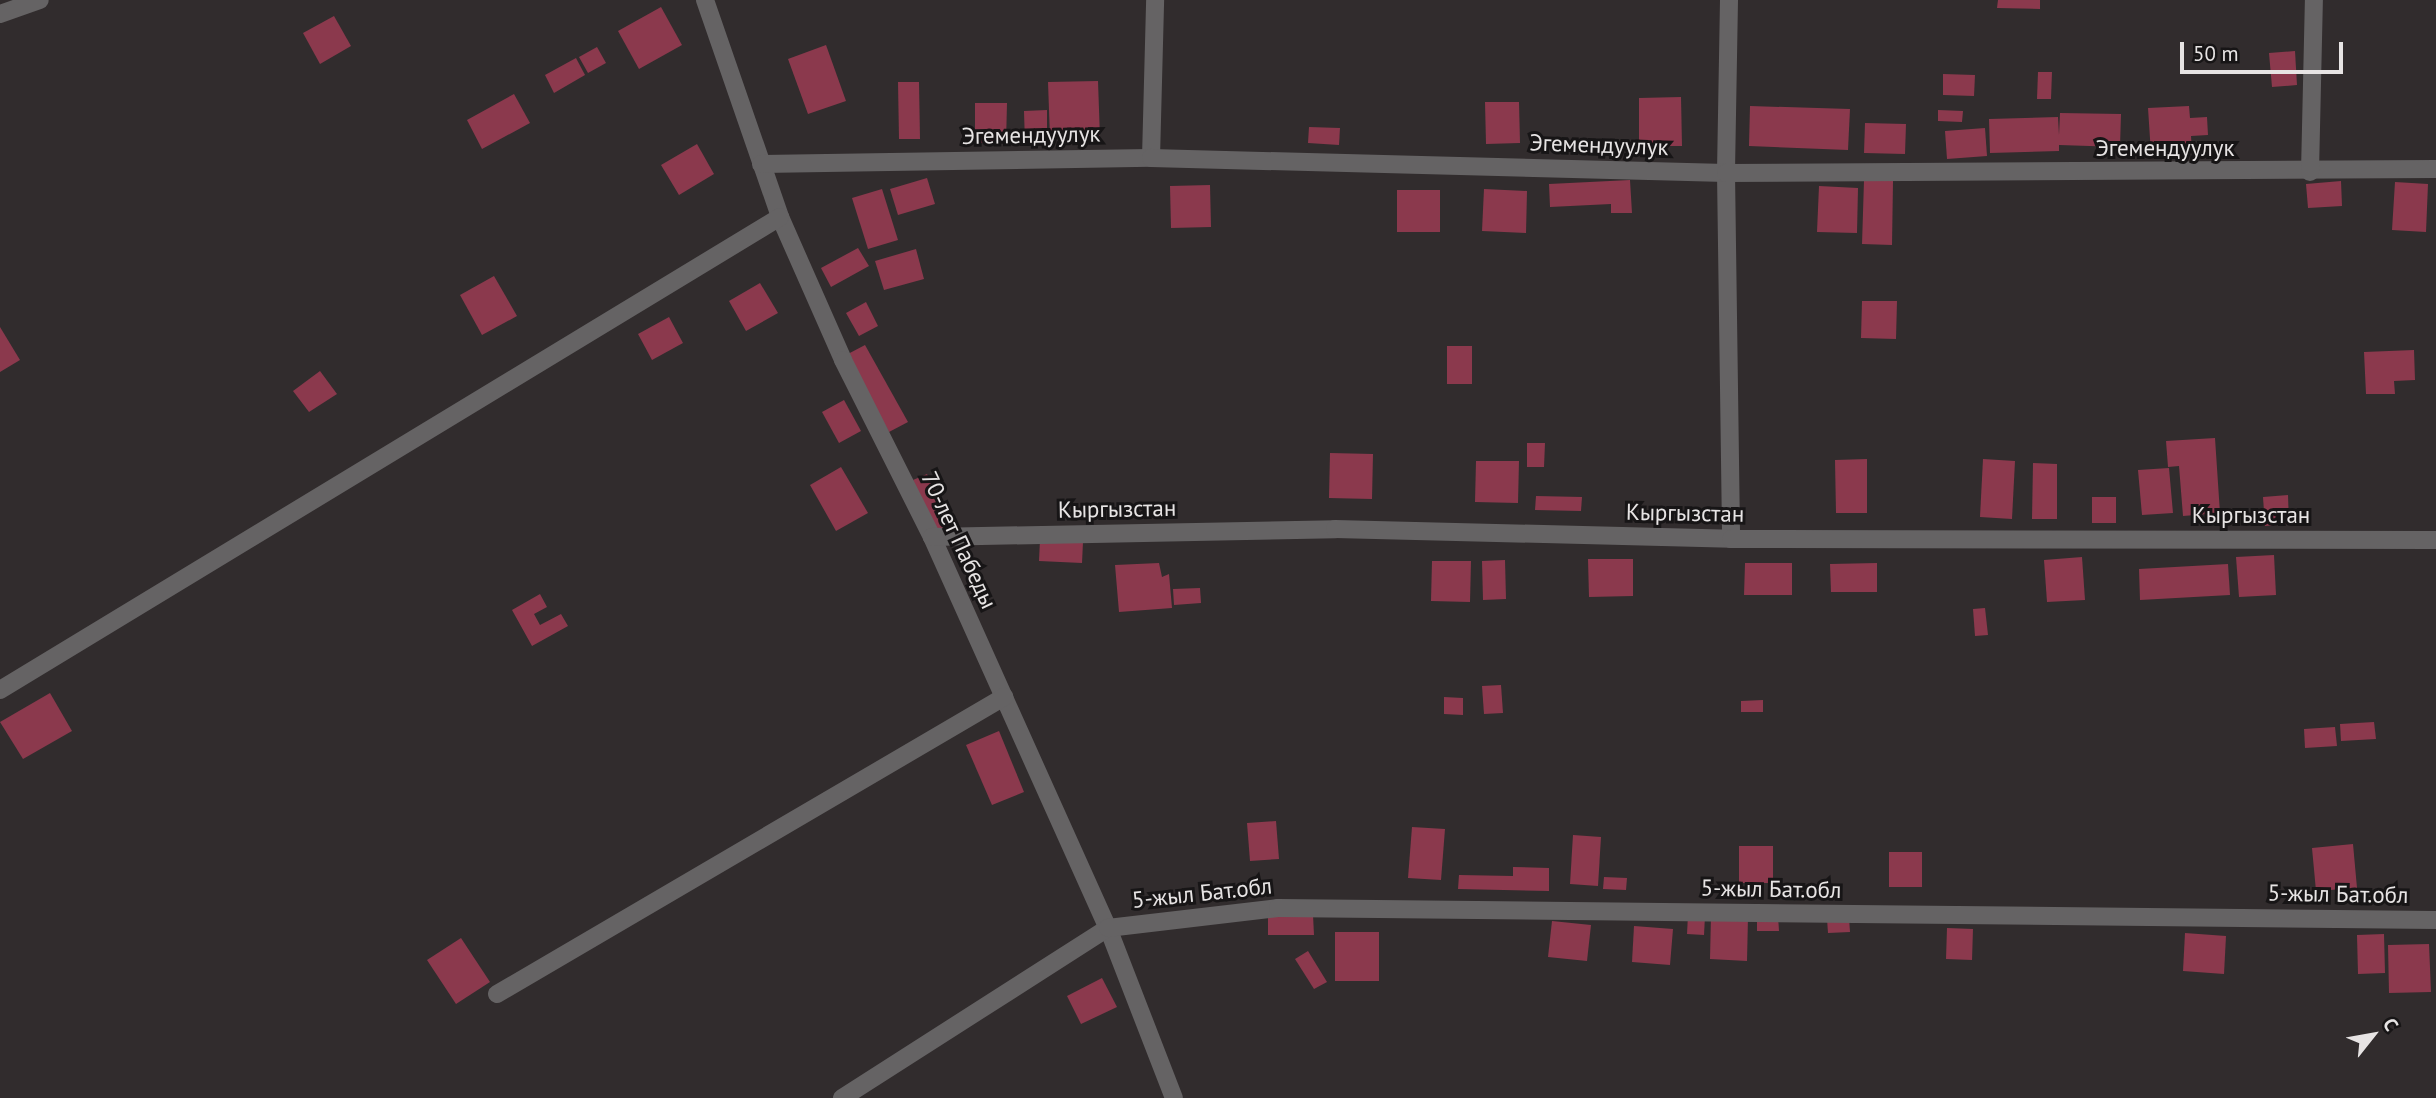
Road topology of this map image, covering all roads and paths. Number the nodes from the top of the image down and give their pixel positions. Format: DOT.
graph roads {
  1 [pos="40,0"];
  2 [pos="705,0"];
  3 [pos="1155,0"];
  4 [pos="1729,0"];
  5 [pos="2314,0"];
  6 [pos="0,14"];
  7 [pos="1151,158"];
  8 [pos="761,164"];
  9 [pos="2436,169"];
  10 [pos="2310,172"];
  11 [pos="1726,173"];
  12 [pos="780,217"];
  13 [pos="932,537"];
  14 [pos="1731,539"];
  15 [pos="2436,540"];
  16 [pos="0,690"];
  17 [pos="1004,696"];
  18 [pos="2436,920"];
  19 [pos="1108,928"];
  20 [pos="497,994"];
  21 [pos="842,1098"];
  22 [pos="1174,1098"];
  1 -- 6 [label="street"];
  2 -- 8 [label="street, 70-лет Пабеды"];
  3 -- 7 [label="street"];
  4 -- 11 [label="street"];
  5 -- 10 [label="street"];
  7 -- 8 [label="street, Эгемендуулук"];
  7 -- 11 [label="street, Эгемендуулук"];
  8 -- 12 [label="street, 70-лет Пабеды"];
  9 -- 10 [label="street, Эгемендуулук"];
  10 -- 11 [label="street, Эгемендуулук"];
  11 -- 14 [label="street"];
  12 -- 13 [label="street, 70-лет Пабеды"];
  12 -- 16 [label="street"];
  13 -- 14 [label="street, Кыргызстан"];
  13 -- 17 [label="street, 70-лет Пабеды"];
  14 -- 15 [label="street, Кыргызстан"];
  17 -- 19 [label="street, 70-лет Пабеды"];
  17 -- 20 [label="street"];
  18 -- 19 [label="street, 5-жыл Бат.обл"];
  19 -- 21 [label="street"];
  19 -- 22 [label="street, 70-лет Пабеды"];
}
